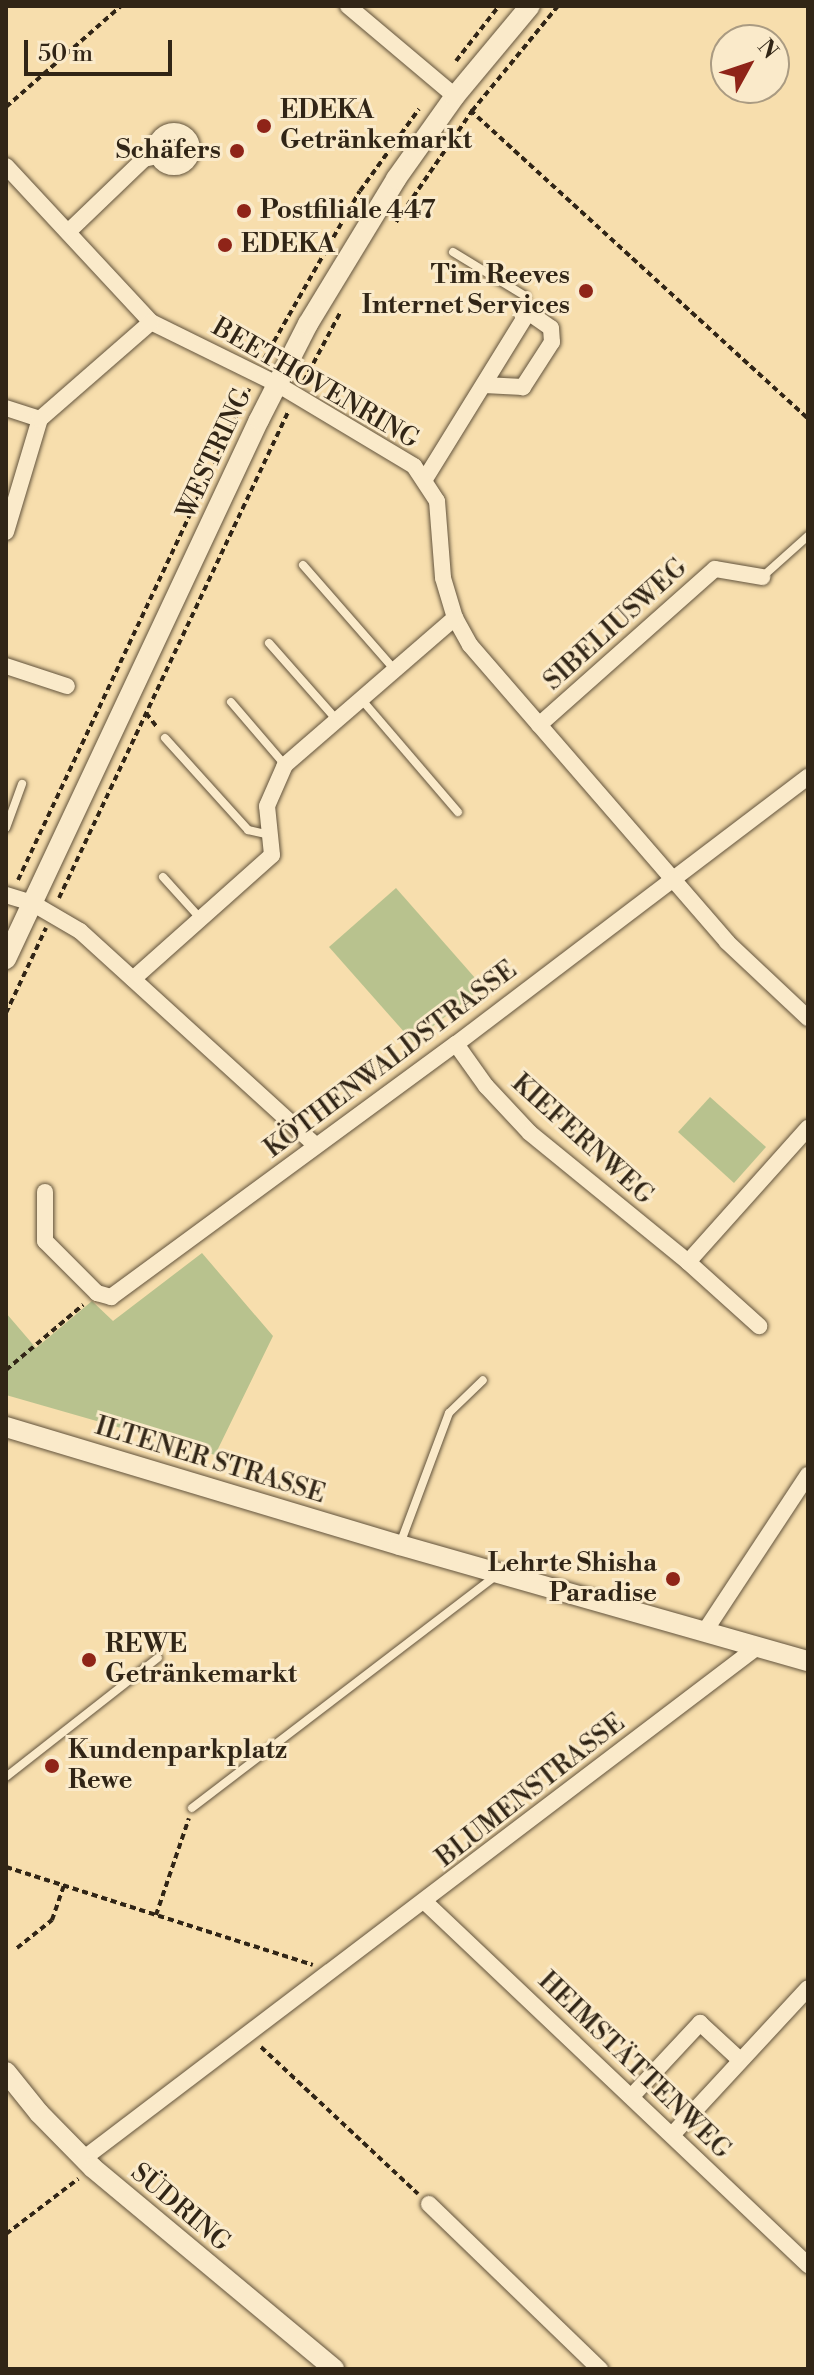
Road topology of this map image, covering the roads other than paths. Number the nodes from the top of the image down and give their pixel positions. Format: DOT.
graph roads {
  1 [pos="348,6"];
  2 [pos="530,6"];
  3 [pos="455,96"];
  4 [pos="157,156"];
  5 [pos="6,166"];
  6 [pos="68,232"];
  7 [pos="453,252"];
  8 [pos="528,312"];
  9 [pos="151,322"];
  10 [pos="277,384"];
  11 [pos="484,385"];
  12 [pos="6,408"];
  13 [pos="40,419"];
  14 [pos="425,479"];
  15 [pos="7,528"];
  16 [pos="808,536"];
  17 [pos="303,565"];
  18 [pos="762,577"];
  19 [pos="455,618"];
  20 [pos="269,643"];
  21 [pos="6,666"];
  22 [pos="394,669"];
  23 [pos="67,686"];
  24 [pos="360,698"];
  25 [pos="231,702"];
  26 [pos="336,719"];
  27 [pos="539,725"];
  28 [pos="165,738"];
  29 [pos="285,765"];
  30 [pos="808,777"];
  31 [pos="22,784"];
  32 [pos="458,812"];
  33 [pos="6,828"];
  34 [pos="269,835"];
  35 [pos="672,876"];
  36 [pos="163,877"];
  37 [pos="6,895"];
  38 [pos="32,903"];
  39 [pos="200,918"];
  40 [pos="6,959"];
  41 [pos="133,979"];
  42 [pos="808,1018"];
  43 [pos="456,1044"];
  44 [pos="808,1128"];
  45 [pos="316,1146"];
  46 [pos="45,1192"];
  47 [pos="688,1262"];
  48 [pos="759,1326"];
  49 [pos="483,1380"];
  50 [pos="6,1427"];
  51 [pos="808,1475"];
  52 [pos="400,1545"];
  53 [pos="499,1574"];
  54 [pos="705,1631"];
  55 [pos="757,1647"];
  56 [pos="158,1658"];
  57 [pos="808,1661"];
  58 [pos="6,1777"];
  59 [pos="192,1808"];
  60 [pos="425,1902"];
  61 [pos="804,2000"];
  62 [pos="740,2060"];
  63 [pos="6,2072"];
  64 [pos="632,2096"];
  65 [pos="672,2135"];
  66 [pos="88,2163"];
  67 [pos="429,2204"];
  68 [pos="808,2265"];
  69 [pos="334,2369"];
  70 [pos="600,2369"];
  1 -- 3 [label="street"];
  2 -- 3 [label="street, WESTRING"];
  3 -- 10 [label="street, WESTRING"];
  4 -- 6 [label="street"];
  5 -- 6 [label="street, BEETHOVENRING"];
  6 -- 9 [label="street, BEETHOVENRING"];
  7 -- 8 [label="lane"];
  8 -- 11 [label="street"];
  8 -- 11 [label="street"];
  9 -- 10 [label="street, BEETHOVENRING"];
  9 -- 13 [label="street"];
  10 -- 14 [label="street, BEETHOVENRING"];
  10 -- 38 [label="street, WESTRING"];
  11 -- 14 [label="street"];
  12 -- 13 [label="street"];
  13 -- 15 [label="street"];
  14 -- 19 [label="street, BEETHOVENRING"];
  16 -- 18 [label="lane, SIBELIUSWEG"];
  17 -- 22 [label="lane"];
  18 -- 27 [label="street, SIBELIUSWEG"];
  19 -- 22 [label="street"];
  19 -- 27 [label="street, BEETHOVENRING"];
  20 -- 26 [label="lane"];
  21 -- 23 [label="street"];
  22 -- 24 [label="street"];
  24 -- 26 [label="street"];
  24 -- 32 [label="lane"];
  25 -- 29 [label="lane"];
  26 -- 29 [label="street"];
  27 -- 35 [label="street, BEETHOVENRING"];
  28 -- 34 [label="lane"];
  29 -- 34 [label="street"];
  30 -- 35 [label="street, KÖTHENWALDSTRASSE"];
  31 -- 33 [label="lane"];
  34 -- 39 [label="street"];
  35 -- 42 [label="street, BEETHOVENRING"];
  35 -- 43 [label="street, KÖTHENWALDSTRASSE"];
  36 -- 39 [label="lane"];
  37 -- 38 [label="street"];
  38 -- 40 [label="street, WESTRING"];
  38 -- 41 [label="street"];
  39 -- 41 [label="street"];
  41 -- 45 [label="street"];
  43 -- 45 [label="street, KÖTHENWALDSTRASSE"];
  43 -- 47 [label="street, KIEFERNWEG"];
  44 -- 47 [label="street"];
  45 -- 46 [label="street, KÖTHENWALDSTRASSE"];
  47 -- 48 [label="street, KIEFERNWEG"];
  49 -- 52 [label="lane"];
  50 -- 52 [label="street, ILTENER STRASSE"];
  51 -- 54 [label="street"];
  52 -- 53 [label="street, ILTENER STRASSE"];
  53 -- 54 [label="street, ILTENER STRASSE"];
  53 -- 59 [label="lane"];
  54 -- 55 [label="street, ILTENER STRASSE"];
  55 -- 57 [label="street, ILTENER STRASSE"];
  55 -- 60 [label="street, BLUMENSTRASSE"];
  56 -- 58 [label="lane"];
  60 -- 64 [label="street, HEIMSTÄTTENWEG"];
  60 -- 66 [label="street, BLUMENSTRASSE"];
  61 -- 62 [label="street"];
  62 -- 64 [label="street"];
  62 -- 65 [label="street"];
  63 -- 66 [label="street, SÜDRING"];
  64 -- 65 [label="street, HEIMSTÄTTENWEG"];
  65 -- 68 [label="street, HEIMSTÄTTENWEG"];
  66 -- 69 [label="street, SÜDRING"];
  67 -- 70 [label="street"];
}
